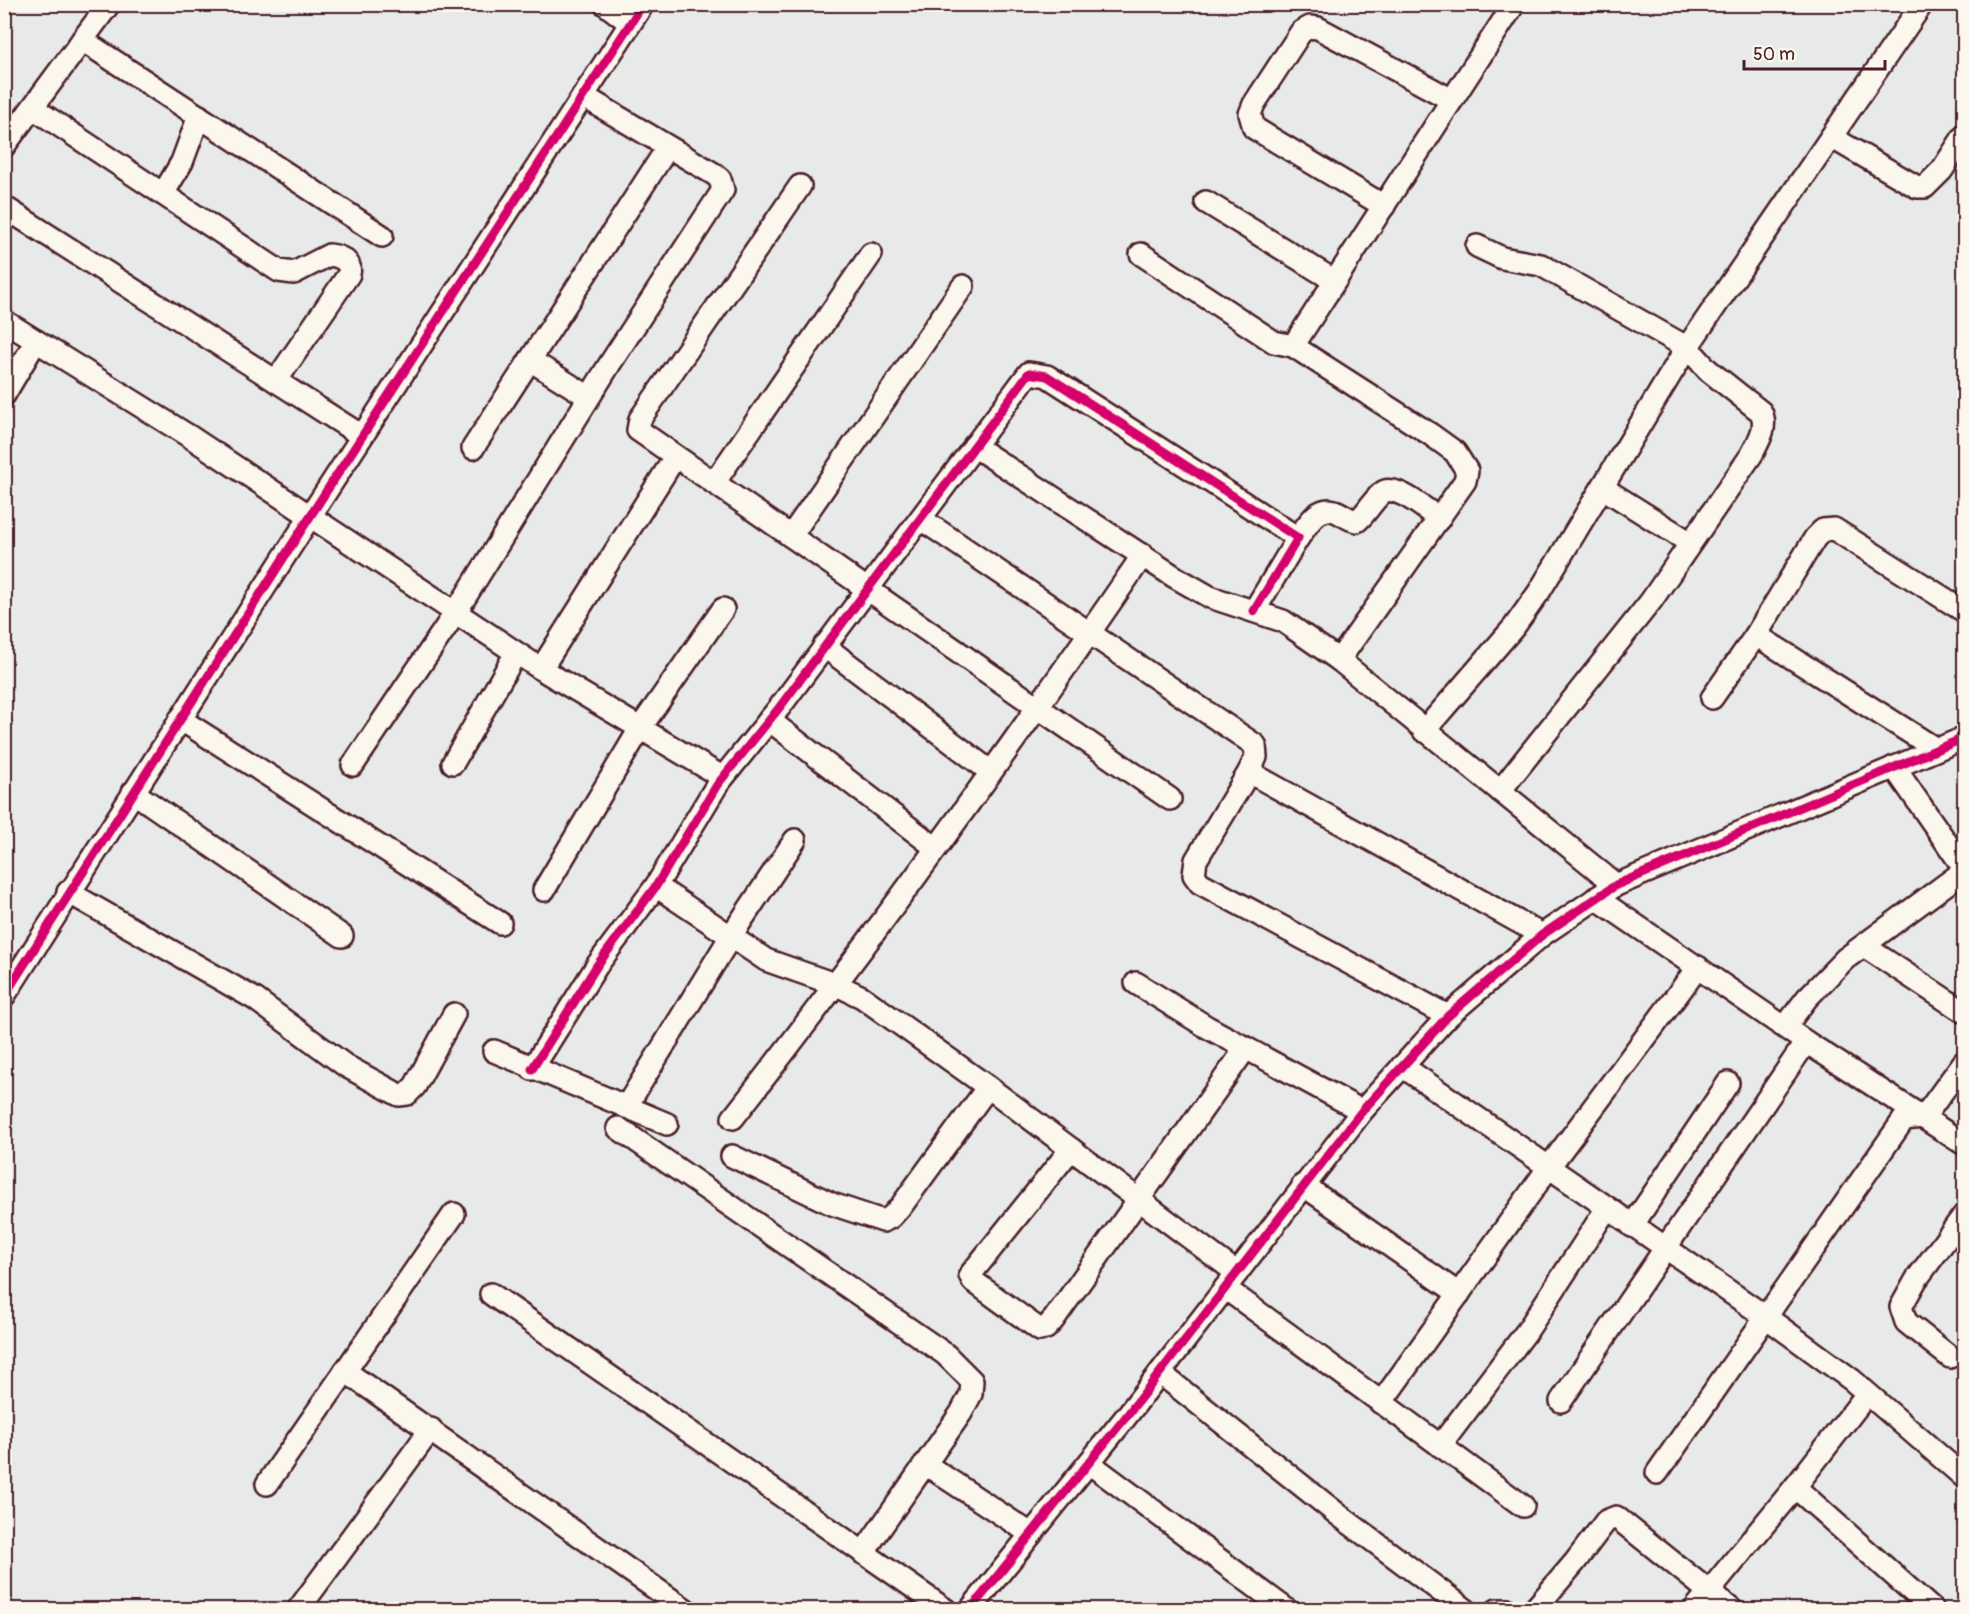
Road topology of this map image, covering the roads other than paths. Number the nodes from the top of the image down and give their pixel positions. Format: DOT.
graph roads {
  1 [pos="109,4"];
  2 [pos="605,4"];
  3 [pos="643,4"];
  4 [pos="1514,4"];
  5 [pos="1922,4"];
  6 [pos="630,23"];
  7 [pos="82,40"];
  8 [pos="583,96"];
  9 [pos="1452,100"];
  10 [pos="33,108"];
  11 [pos="199,116"];
  12 [pos="1965,136"];
  13 [pos="1831,137"];
  14 [pos="4,146"];
  15 [pos="668,147"];
  16 [pos="800,186"];
  17 [pos="163,194"];
  18 [pos="1206,202"];
  19 [pos="1384,206"];
  20 [pos="4,207"];
  21 [pos="382,236"];
  22 [pos="1477,246"];
  23 [pos="871,254"];
  24 [pos="1141,254"];
  25 [pos="1335,281"];
  26 [pos="963,286"];
  27 [pos="4,321"];
  28 [pos="36,341"];
  29 [pos="1293,346"];
  30 [pos="1688,348"];
  31 [pos="530,360"];
  32 [pos="276,381"];
  33 [pos="4,395"];
  34 [pos="590,397"];
  35 [pos="362,436"];
  36 [pos="974,446"];
  37 [pos="473,448"];
  38 [pos="675,457"];
  39 [pos="714,483"];
  40 [pos="1604,488"];
  41 [pos="309,518"];
  42 [pos="921,519"];
  43 [pos="1439,519"];
  44 [pos="791,536"];
  45 [pos="1298,538"];
  46 [pos="1689,542"];
  47 [pos="1143,555"];
  48 [pos="868,588"];
  49 [pos="723,609"];
  50 [pos="1254,611"];
  51 [pos="1965,611"];
  52 [pos="456,612"];
  53 [pos="1089,634"];
  54 [pos="1756,635"];
  55 [pos="824,646"];
  56 [pos="516,653"];
  57 [pos="1339,660"];
  58 [pos="541,669"];
  59 [pos="1712,698"];
  60 [pos="1039,706"];
  61 [pos="180,718"];
  62 [pos="769,720"];
  63 [pos="641,727"];
  64 [pos="1424,731"];
  65 [pos="1965,738"];
  66 [pos="1936,749"];
  67 [pos="453,764"];
  68 [pos="353,765"];
  69 [pos="1894,767"];
  70 [pos="990,772"];
  71 [pos="1249,772"];
  72 [pos="722,777"];
  73 [pos="1500,791"];
  74 [pos="133,792"];
  75 [pos="1170,799"];
  76 [pos="795,840"];
  77 [pos="936,848"];
  78 [pos="1965,869"];
  79 [pos="1616,885"];
  80 [pos="656,886"];
  81 [pos="544,890"];
  82 [pos="68,892"];
  83 [pos="1596,898"];
  84 [pos="500,923"];
  85 [pos="1542,935"];
  86 [pos="342,936"];
  87 [pos="731,936"];
  88 [pos="1864,946"];
  89 [pos="1698,967"];
  90 [pos="1136,984"];
  91 [pos="837,985"];
  92 [pos="4,996"];
  93 [pos="1965,1012"];
  94 [pos="454,1014"];
  95 [pos="1448,1016"];
  96 [pos="1785,1027"];
  97 [pos="1806,1042"];
  98 [pos="1246,1048"];
  99 [pos="494,1051"];
  100 [pos="1965,1062"];
  101 [pos="1402,1066"];
  102 [pos="532,1069"];
  103 [pos="1728,1083"];
  104 [pos="988,1087"];
  105 [pos="626,1107"];
  106 [pos="1362,1111"];
  107 [pos="1924,1117"];
  108 [pos="733,1118"];
  109 [pos="667,1124"];
  110 [pos="618,1128"];
  111 [pos="1965,1144"];
  112 [pos="1071,1149"];
  113 [pos="732,1156"];
  114 [pos="1549,1167"];
  115 [pos="1303,1185"];
  116 [pos="1138,1199"];
  117 [pos="1607,1208"];
  118 [pos="454,1214"];
  119 [pos="1965,1215"];
  120 [pos="1632,1226"];
  121 [pos="1666,1250"];
  122 [pos="1231,1281"];
  123 [pos="491,1294"];
  124 [pos="1459,1294"];
  125 [pos="1766,1317"];
  126 [pos="1950,1357"];
  127 [pos="345,1371"];
  128 [pos="1160,1373"];
  129 [pos="1867,1394"];
  130 [pos="1561,1401"];
  131 [pos="1381,1403"];
  132 [pos="431,1430"];
  133 [pos="1440,1446"];
  134 [pos="1089,1463"];
  135 [pos="925,1464"];
  136 [pos="1961,1467"];
  137 [pos="1658,1473"];
  138 [pos="267,1484"];
  139 [pos="1795,1487"];
  140 [pos="1523,1506"];
  141 [pos="1031,1534"];
  142 [pos="863,1553"];
  143 [pos="1710,1591"];
  144 [pos="298,1610"];
  145 [pos="686,1610"];
  146 [pos="946,1610"];
  147 [pos="970,1610"];
  148 [pos="1287,1610"];
  149 [pos="1466,1610"];
  150 [pos="1497,1610"];
  151 [pos="1508,1610"];
  152 [pos="1534,1610"];
  153 [pos="1694,1610"];
  154 [pos="1732,1610"];
  155 [pos="1933,1610"];
  1 -- 7 [label="street"];
  2 -- 6 [label="street"];
  3 -- 6 [label="street"];
  4 -- 9 [label="street"];
  5 -- 13 [label="street"];
  6 -- 8 [label="street"];
  7 -- 10 [label="street"];
  7 -- 11 [label="street"];
  8 -- 15 [label="street"];
  8 -- 35 [label="street"];
  9 -- 19 [label="street"];
  9 -- 19 [label="street"];
  10 -- 14 [label="street"];
  10 -- 17 [label="street"];
  11 -- 17 [label="street"];
  11 -- 21 [label="street"];
  12 -- 13 [label="street"];
  13 -- 30 [label="street"];
  15 -- 31 [label="street"];
  15 -- 34 [label="street"];
  16 -- 38 [label="street"];
  17 -- 32 [label="street"];
  18 -- 25 [label="street"];
  19 -- 25 [label="street"];
  20 -- 32 [label="street"];
  22 -- 30 [label="street"];
  23 -- 39 [label="street"];
  24 -- 29 [label="street"];
  25 -- 29 [label="street"];
  26 -- 44 [label="street"];
  27 -- 28 [label="street"];
  28 -- 33 [label="street"];
  28 -- 41 [label="street"];
  29 -- 43 [label="street"];
  30 -- 40 [label="street"];
  30 -- 46 [label="street"];
  31 -- 34 [label="street"];
  31 -- 37 [label="street"];
  32 -- 35 [label="street"];
  34 -- 52 [label="street"];
  35 -- 41 [label="street"];
  36 -- 42 [label="street"];
  36 -- 45 [label="street"];
  36 -- 47 [label="street"];
  38 -- 39 [label="street"];
  38 -- 58 [label="street"];
  39 -- 44 [label="street"];
  40 -- 46 [label="street"];
  40 -- 64 [label="street"];
  41 -- 52 [label="street"];
  41 -- 61 [label="street"];
  42 -- 48 [label="street"];
  42 -- 53 [label="street"];
  43 -- 45 [label="street"];
  43 -- 57 [label="street"];
  44 -- 48 [label="street"];
  45 -- 50 [label="street"];
  46 -- 73 [label="street"];
  47 -- 50 [label="street"];
  47 -- 53 [label="street"];
  48 -- 55 [label="street"];
  48 -- 60 [label="street"];
  49 -- 63 [label="street"];
  50 -- 57 [label="street"];
  51 -- 54 [label="street"];
  52 -- 56 [label="street"];
  52 -- 68 [label="street"];
  53 -- 60 [label="street"];
  53 -- 71 [label="street"];
  54 -- 59 [label="street"];
  54 -- 66 [label="street"];
  55 -- 62 [label="street"];
  55 -- 70 [label="street"];
  56 -- 58 [label="street"];
  56 -- 67 [label="street"];
  57 -- 64 [label="street"];
  58 -- 63 [label="street"];
  60 -- 70 [label="street"];
  60 -- 75 [label="street"];
  61 -- 74 [label="street"];
  61 -- 84 [label="street"];
  62 -- 72 [label="street"];
  62 -- 77 [label="street"];
  63 -- 72 [label="street"];
  63 -- 81 [label="street"];
  64 -- 73 [label="street"];
  65 -- 66 [label="street"];
  66 -- 69 [label="street"];
  69 -- 78 [label="street"];
  69 -- 79 [label="street"];
  70 -- 77 [label="street"];
  71 -- 85 [label="street"];
  71 -- 95 [label="street"];
  72 -- 80 [label="street"];
  73 -- 79 [label="street"];
  74 -- 82 [label="street"];
  74 -- 86 [label="street"];
  76 -- 87 [label="street"];
  77 -- 91 [label="street"];
  78 -- 88 [label="street"];
  79 -- 83 [label="street"];
  80 -- 87 [label="street"];
  80 -- 102 [label="street"];
  82 -- 92 [label="street"];
  82 -- 94 [label="street"];
  83 -- 85 [label="street"];
  83 -- 89 [label="street"];
  85 -- 95 [label="street"];
  87 -- 91 [label="street"];
  87 -- 105 [label="street"];
  88 -- 93 [label="street"];
  88 -- 96 [label="street"];
  89 -- 96 [label="street"];
  89 -- 114 [label="street"];
  90 -- 98 [label="street"];
  91 -- 104 [label="street"];
  91 -- 108 [label="street"];
  95 -- 101 [label="street"];
  96 -- 97 [label="street"];
  97 -- 107 [label="street"];
  97 -- 121 [label="street"];
  98 -- 106 [label="street"];
  98 -- 116 [label="street"];
  99 -- 102 [label="street"];
  100 -- 107 [label="street"];
  101 -- 106 [label="street"];
  101 -- 114 [label="street"];
  102 -- 105 [label="street"];
  103 -- 120 [label="street"];
  104 -- 112 [label="street"];
  104 -- 113 [label="street"];
  105 -- 109 [label="street"];
  106 -- 115 [label="street"];
  107 -- 111 [label="street"];
  107 -- 125 [label="street"];
  110 -- 135 [label="street"];
  112 -- 116 [label="street"];
  112 -- 116 [label="street"];
  114 -- 117 [label="street"];
  114 -- 124 [label="street"];
  115 -- 122 [label="street"];
  115 -- 124 [label="street"];
  116 -- 122 [label="street"];
  117 -- 120 [label="street"];
  117 -- 133 [label="street"];
  118 -- 127 [label="street"];
  119 -- 126 [label="street"];
  120 -- 121 [label="street"];
  121 -- 125 [label="street"];
  121 -- 130 [label="street"];
  122 -- 128 [label="street"];
  122 -- 131 [label="street"];
  123 -- 142 [label="street"];
  124 -- 131 [label="street"];
  125 -- 129 [label="street"];
  125 -- 137 [label="street"];
  127 -- 132 [label="street"];
  127 -- 138 [label="street"];
  128 -- 134 [label="street"];
  128 -- 149 [label="street"];
  129 -- 136 [label="street"];
  129 -- 139 [label="street"];
  131 -- 133 [label="street"];
  132 -- 144 [label="street"];
  132 -- 145 [label="street"];
  133 -- 140 [label="street"];
  134 -- 141 [label="street"];
  134 -- 148 [label="street"];
  135 -- 141 [label="street"];
  135 -- 142 [label="street"];
  139 -- 143 [label="street"];
  139 -- 155 [label="street"];
  141 -- 147 [label="street"];
  142 -- 146 [label="street"];
  143 -- 152 [label="street"];
  143 -- 153 [label="street"];
  143 -- 154 [label="street"];
  150 -- 151 [label="street"];
}
